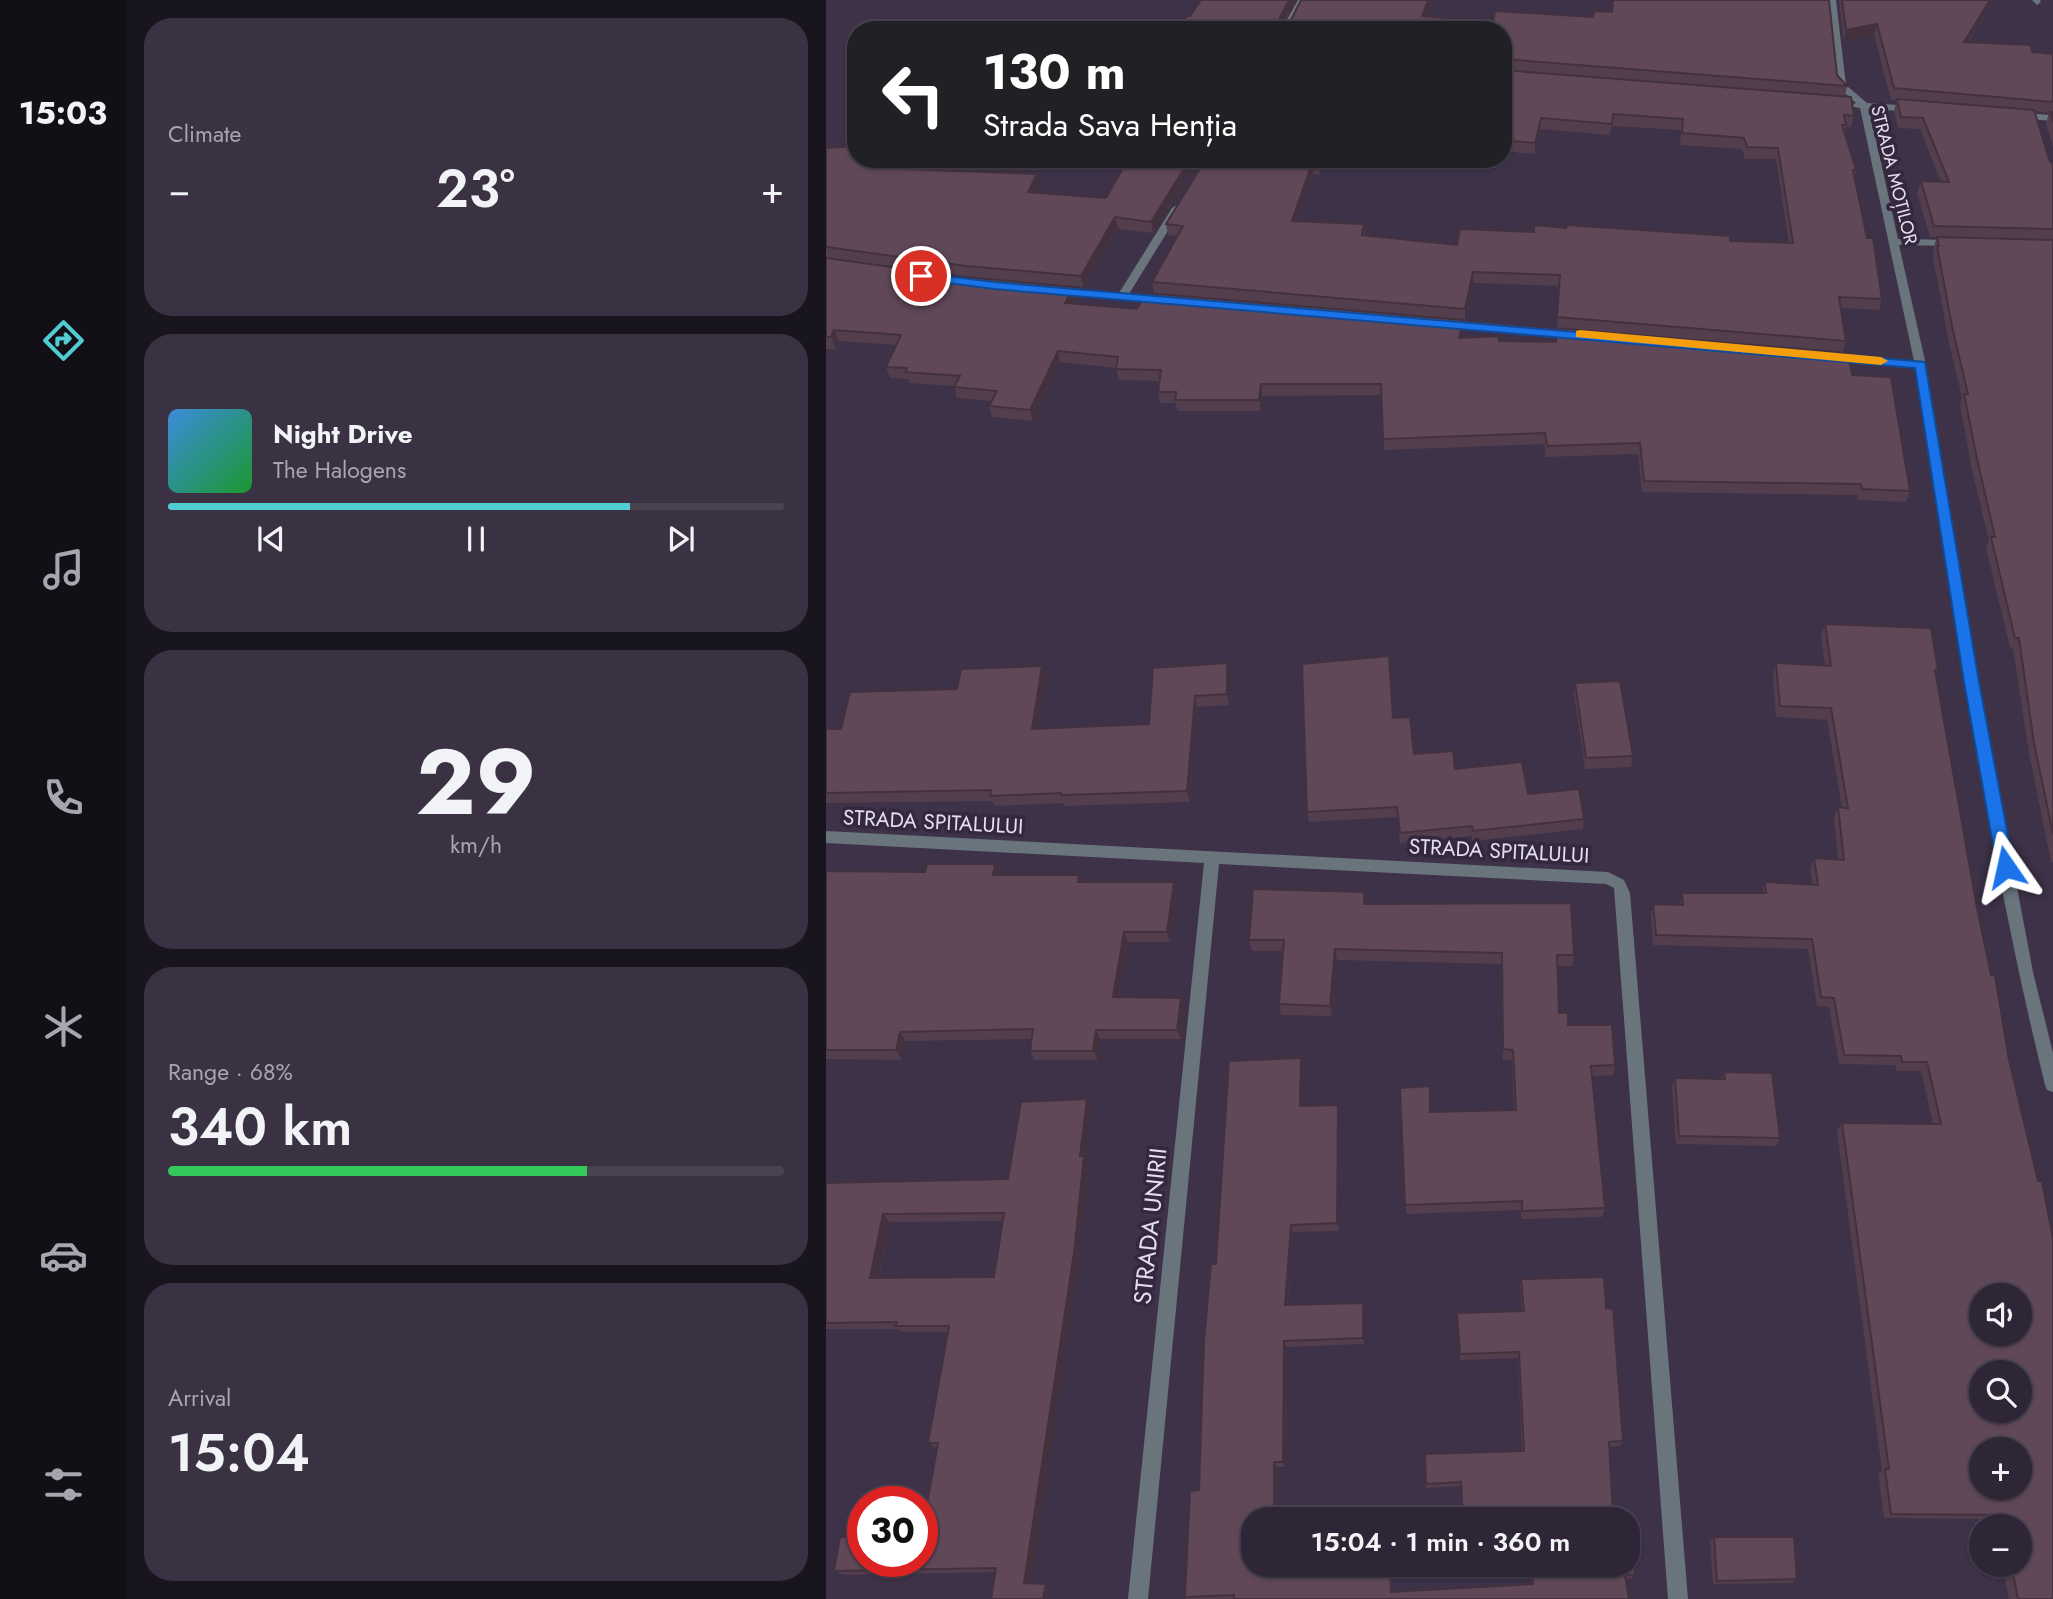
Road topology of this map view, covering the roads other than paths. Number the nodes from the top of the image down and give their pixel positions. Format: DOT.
graph roads {
  1 [pos="1302,0"];
  2 [pos="1832,0"];
  3 [pos="1290,21"];
  4 [pos="1851,104"];
  5 [pos="1864,105"];
  6 [pos="1930,110"];
  7 [pos="2009,115"];
  8 [pos="2036,117"];
  9 [pos="2053,118"];
  10 [pos="2039,128"];
  11 [pos="1186,194"];
  12 [pos="1894,242"];
  13 [pos="1960,244"];
  14 [pos="1046,290"];
  15 [pos="1122,297"];
  16 [pos="1178,301"];
  17 [pos="1428,322"];
  18 [pos="1581,334"];
  19 [pos="1824,356"];
  20 [pos="1920,365"];
  21 [pos="826,837"];
  22 [pos="1212,858"];
  23 [pos="2053,1085"];
  24 [pos="1138,1599"];
  25 [pos="1678,1599"];
  1 -- 3 [label="street"];
  2 -- 5 [label="street, STRADA MOȚILOR"];
  4 -- 5 [label="street"];
  5 -- 6 [label="street"];
  5 -- 12 [label="street, STRADA MOȚILOR"];
  7 -- 8 [label="street"];
  8 -- 9 [label="street"];
  8 -- 10 [label="street"];
  11 -- 15 [label="street"];
  12 -- 13 [label="street"];
  12 -- 20 [label="street, STRADA MOȚILOR"];
  14 -- 15 [label="street"];
  15 -- 16 [label="street"];
  17 -- 18 [label="street"];
  19 -- 20 [label="street"];
  20 -- 23 [label="street, STRADA MOȚILOR"];
  21 -- 22 [label="street, STRADA SPITALULUI"];
  22 -- 24 [label="street, STRADA UNIRII"];
  22 -- 25 [label="street, STRADA SPITALULUI"];
}
